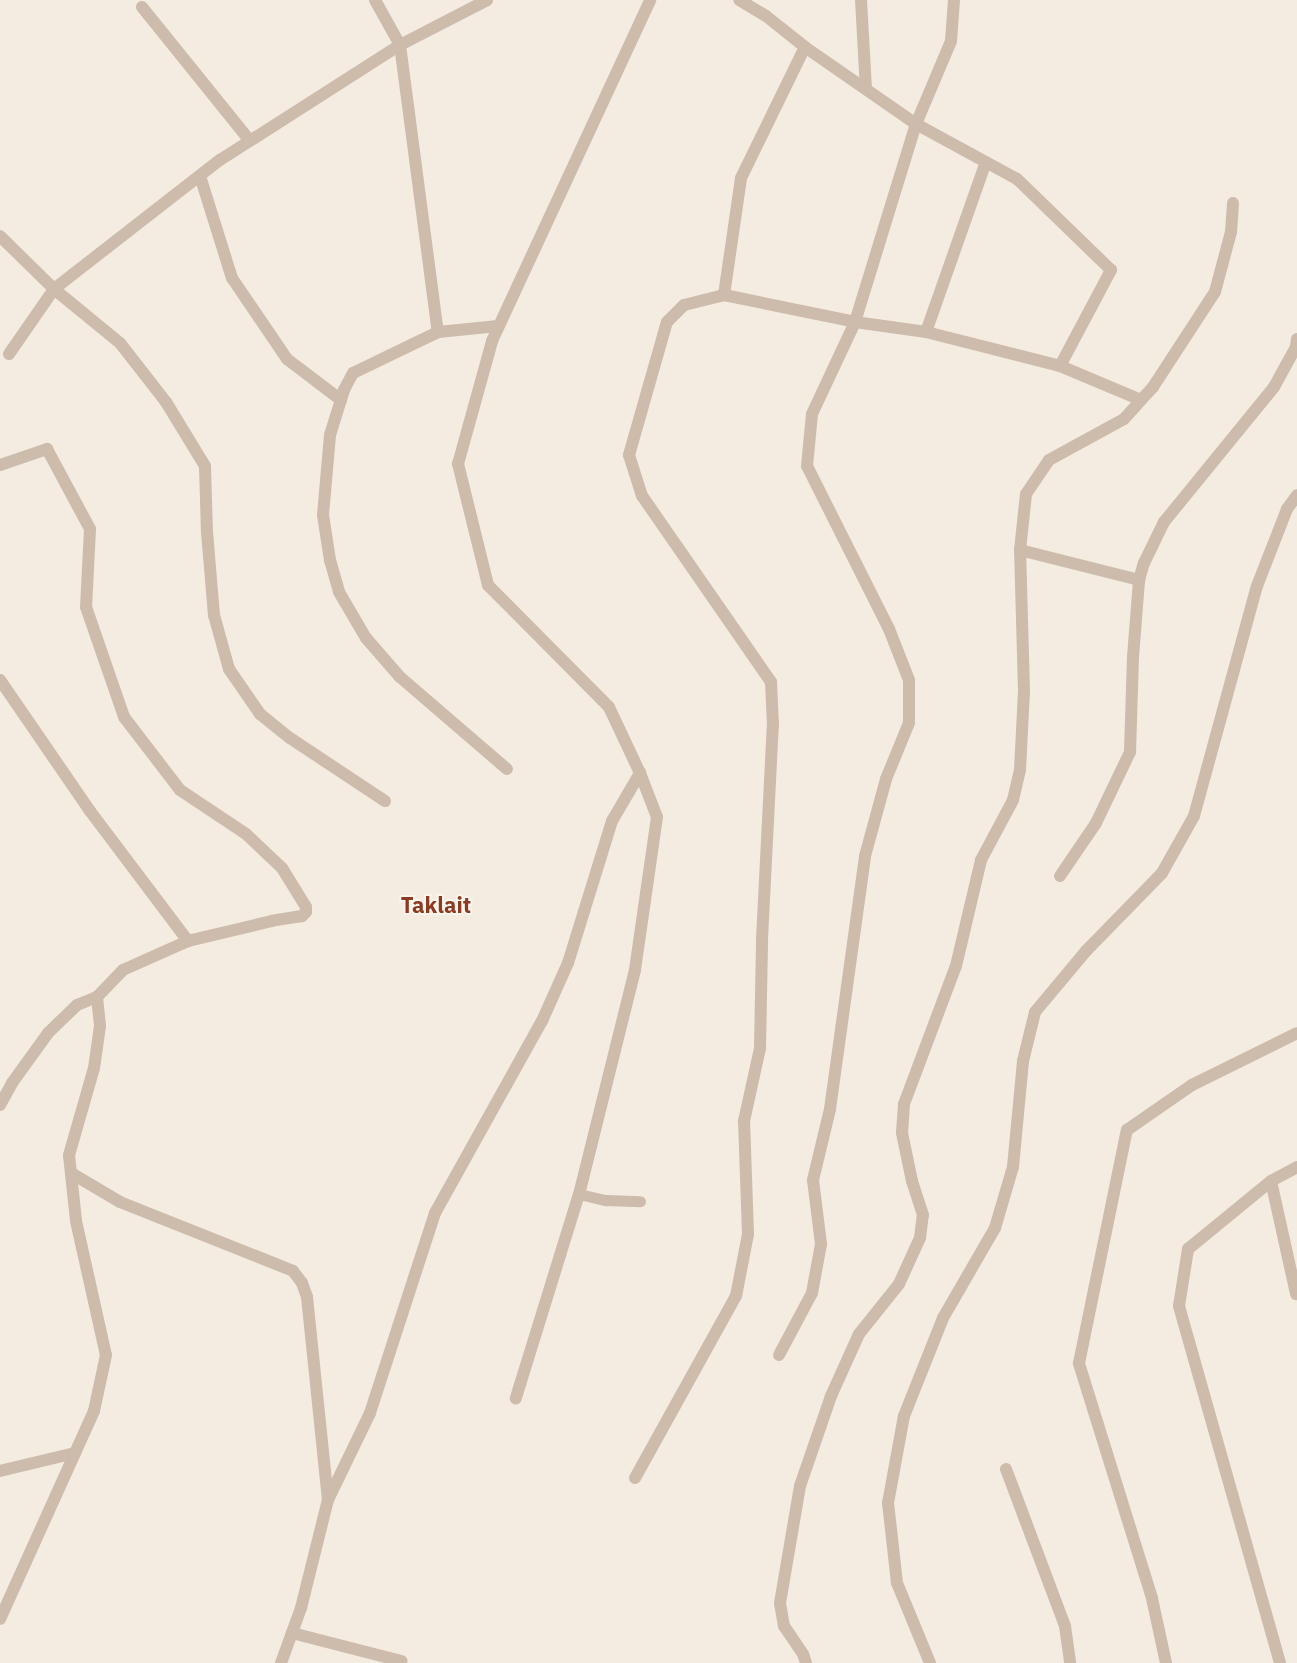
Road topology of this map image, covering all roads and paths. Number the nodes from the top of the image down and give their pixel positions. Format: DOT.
graph roads {
  1 [pos="375,0"];
  2 [pos="487,0"];
  3 [pos="650,0"];
  4 [pos="739,0"];
  5 [pos="862,0"];
  6 [pos="954,0"];
  7 [pos="142,7"];
  8 [pos="400,45"];
  9 [pos="805,47"];
  10 [pos="866,89"];
  11 [pos="916,124"];
  12 [pos="250,142"];
  13 [pos="986,162"];
  14 [pos="200,176"];
  15 [pos="1233,203"];
  16 [pos="0,236"];
  17 [pos="54,289"];
  18 [pos="724,295"];
  19 [pos="855,322"];
  20 [pos="498,326"];
  21 [pos="438,332"];
  22 [pos="926,332"];
  23 [pos="1297,345"];
  24 [pos="9,354"];
  25 [pos="1060,366"];
  26 [pos="341,400"];
  27 [pos="1141,400"];
  28 [pos="0,465"];
  29 [pos="1297,495"];
  30 [pos="1020,550"];
  31 [pos="1138,580"];
  32 [pos="0,680"];
  33 [pos="507,769"];
  34 [pos="640,773"];
  35 [pos="385,801"];
  36 [pos="1060,876"];
  37 [pos="188,942"];
  38 [pos="97,997"];
  39 [pos="1297,1033"];
  40 [pos="0,1105"];
  41 [pos="1297,1167"];
  42 [pos="71,1173"];
  43 [pos="1271,1180"];
  44 [pos="579,1194"];
  45 [pos="640,1201"];
  46 [pos="1297,1296"];
  47 [pos="779,1356"];
  48 [pos="516,1398"];
  49 [pos="76,1453"];
  50 [pos="1006,1470"];
  51 [pos="0,1471"];
  52 [pos="635,1478"];
  53 [pos="328,1500"];
  54 [pos="0,1619"];
  55 [pos="292,1633"];
  56 [pos="281,1663"];
  57 [pos="400,1663"];
  58 [pos="806,1663"];
  59 [pos="930,1663"];
  60 [pos="1070,1663"];
  61 [pos="1166,1663"];
  62 [pos="1280,1663"];
  1 -- 8 [label="street"];
  2 -- 8 [label="street"];
  3 -- 20 [label="street"];
  4 -- 9 [label="street"];
  5 -- 10 [label="street"];
  6 -- 11 [label="street"];
  7 -- 12 [label="street"];
  8 -- 12 [label="street"];
  8 -- 21 [label="street"];
  9 -- 10 [label="street"];
  9 -- 18 [label="street"];
  10 -- 11 [label="street"];
  11 -- 13 [label="street"];
  11 -- 19 [label="street"];
  12 -- 14 [label="street"];
  13 -- 22 [label="street"];
  13 -- 25 [label="street"];
  14 -- 17 [label="street"];
  14 -- 26 [label="street"];
  15 -- 27 [label="street"];
  16 -- 17 [label="street"];
  17 -- 24 [label="street"];
  17 -- 35 [label="street"];
  18 -- 19 [label="street"];
  18 -- 52 [label="street"];
  19 -- 22 [label="street"];
  19 -- 47 [label="street"];
  20 -- 21 [label="street"];
  20 -- 34 [label="street"];
  21 -- 26 [label="street"];
  22 -- 25 [label="street"];
  23 -- 31 [label="street"];
  25 -- 27 [label="street"];
  26 -- 33 [label="street"];
  27 -- 30 [label="street"];
  28 -- 37 [label="street"];
  29 -- 59 [label="street"];
  30 -- 31 [label="street"];
  30 -- 58 [label="street"];
  31 -- 36 [label="street"];
  32 -- 37 [label="street"];
  34 -- 44 [label="street"];
  34 -- 53 [label="street"];
  37 -- 38 [label="street"];
  38 -- 40 [label="street"];
  38 -- 42 [label="street"];
  39 -- 61 [label="street"];
  41 -- 43 [label="street"];
  42 -- 49 [label="street"];
  42 -- 53 [label="street"];
  43 -- 46 [label="street"];
  43 -- 62 [label="street"];
  44 -- 45 [label="lane"];
  44 -- 48 [label="street"];
  49 -- 51 [label="street"];
  49 -- 54 [label="street"];
  50 -- 60 [label="street"];
  53 -- 55 [label="street"];
  55 -- 56 [label="street"];
  55 -- 57 [label="street"];
}
